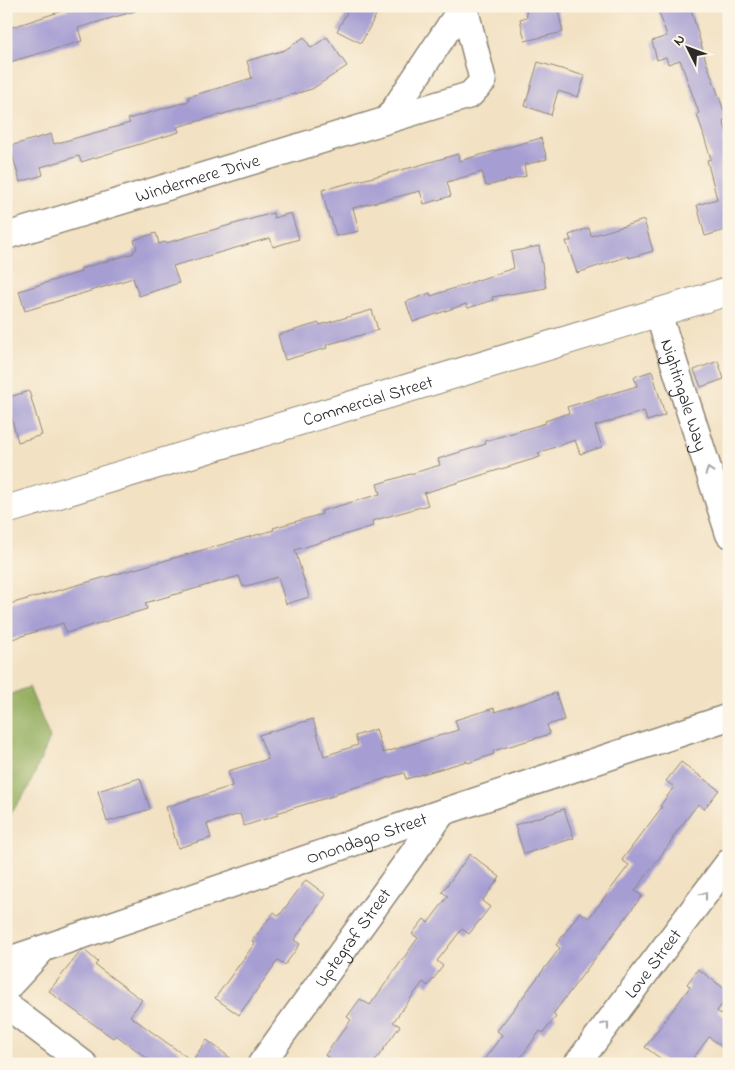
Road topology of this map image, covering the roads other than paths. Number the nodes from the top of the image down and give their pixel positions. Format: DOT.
graph roads {
  1 [pos="463,6"];
  2 [pos="388,119"];
  3 [pos="6,236"];
  4 [pos="729,291"];
  5 [pos="658,313"];
  6 [pos="6,510"];
  7 [pos="729,534"];
  8 [pos="729,717"];
  9 [pos="443,812"];
  10 [pos="729,862"];
  11 [pos="41,950"];
  12 [pos="6,961"];
  13 [pos="6,989"];
  14 [pos="6,1005"];
  15 [pos="84,1064"];
  16 [pos="261,1064"];
  17 [pos="576,1064"];
  1 -- 2 [label="street, Windermere Drive"];
  1 -- 2 [label="street, Windermere Drive"];
  2 -- 3 [label="street, Windermere Drive"];
  4 -- 5 [label="main road, Commercial Street"];
  5 -- 6 [label="main road, Commercial Street"];
  7 -- 5 [label="street, Nightingale Way, one-way"];
  8 -- 9 [label="street, Onondago Street"];
  9 -- 11 [label="street, Onondago Street"];
  9 -- 16 [label="street, Uptegraf Street"];
  17 -- 10 [label="street, Love Street, one-way"];
  11 -- 12 [label="street, Onondago Street"];
  11 -- 13 [label="street"];
  14 -- 15 [label="street"];
}
